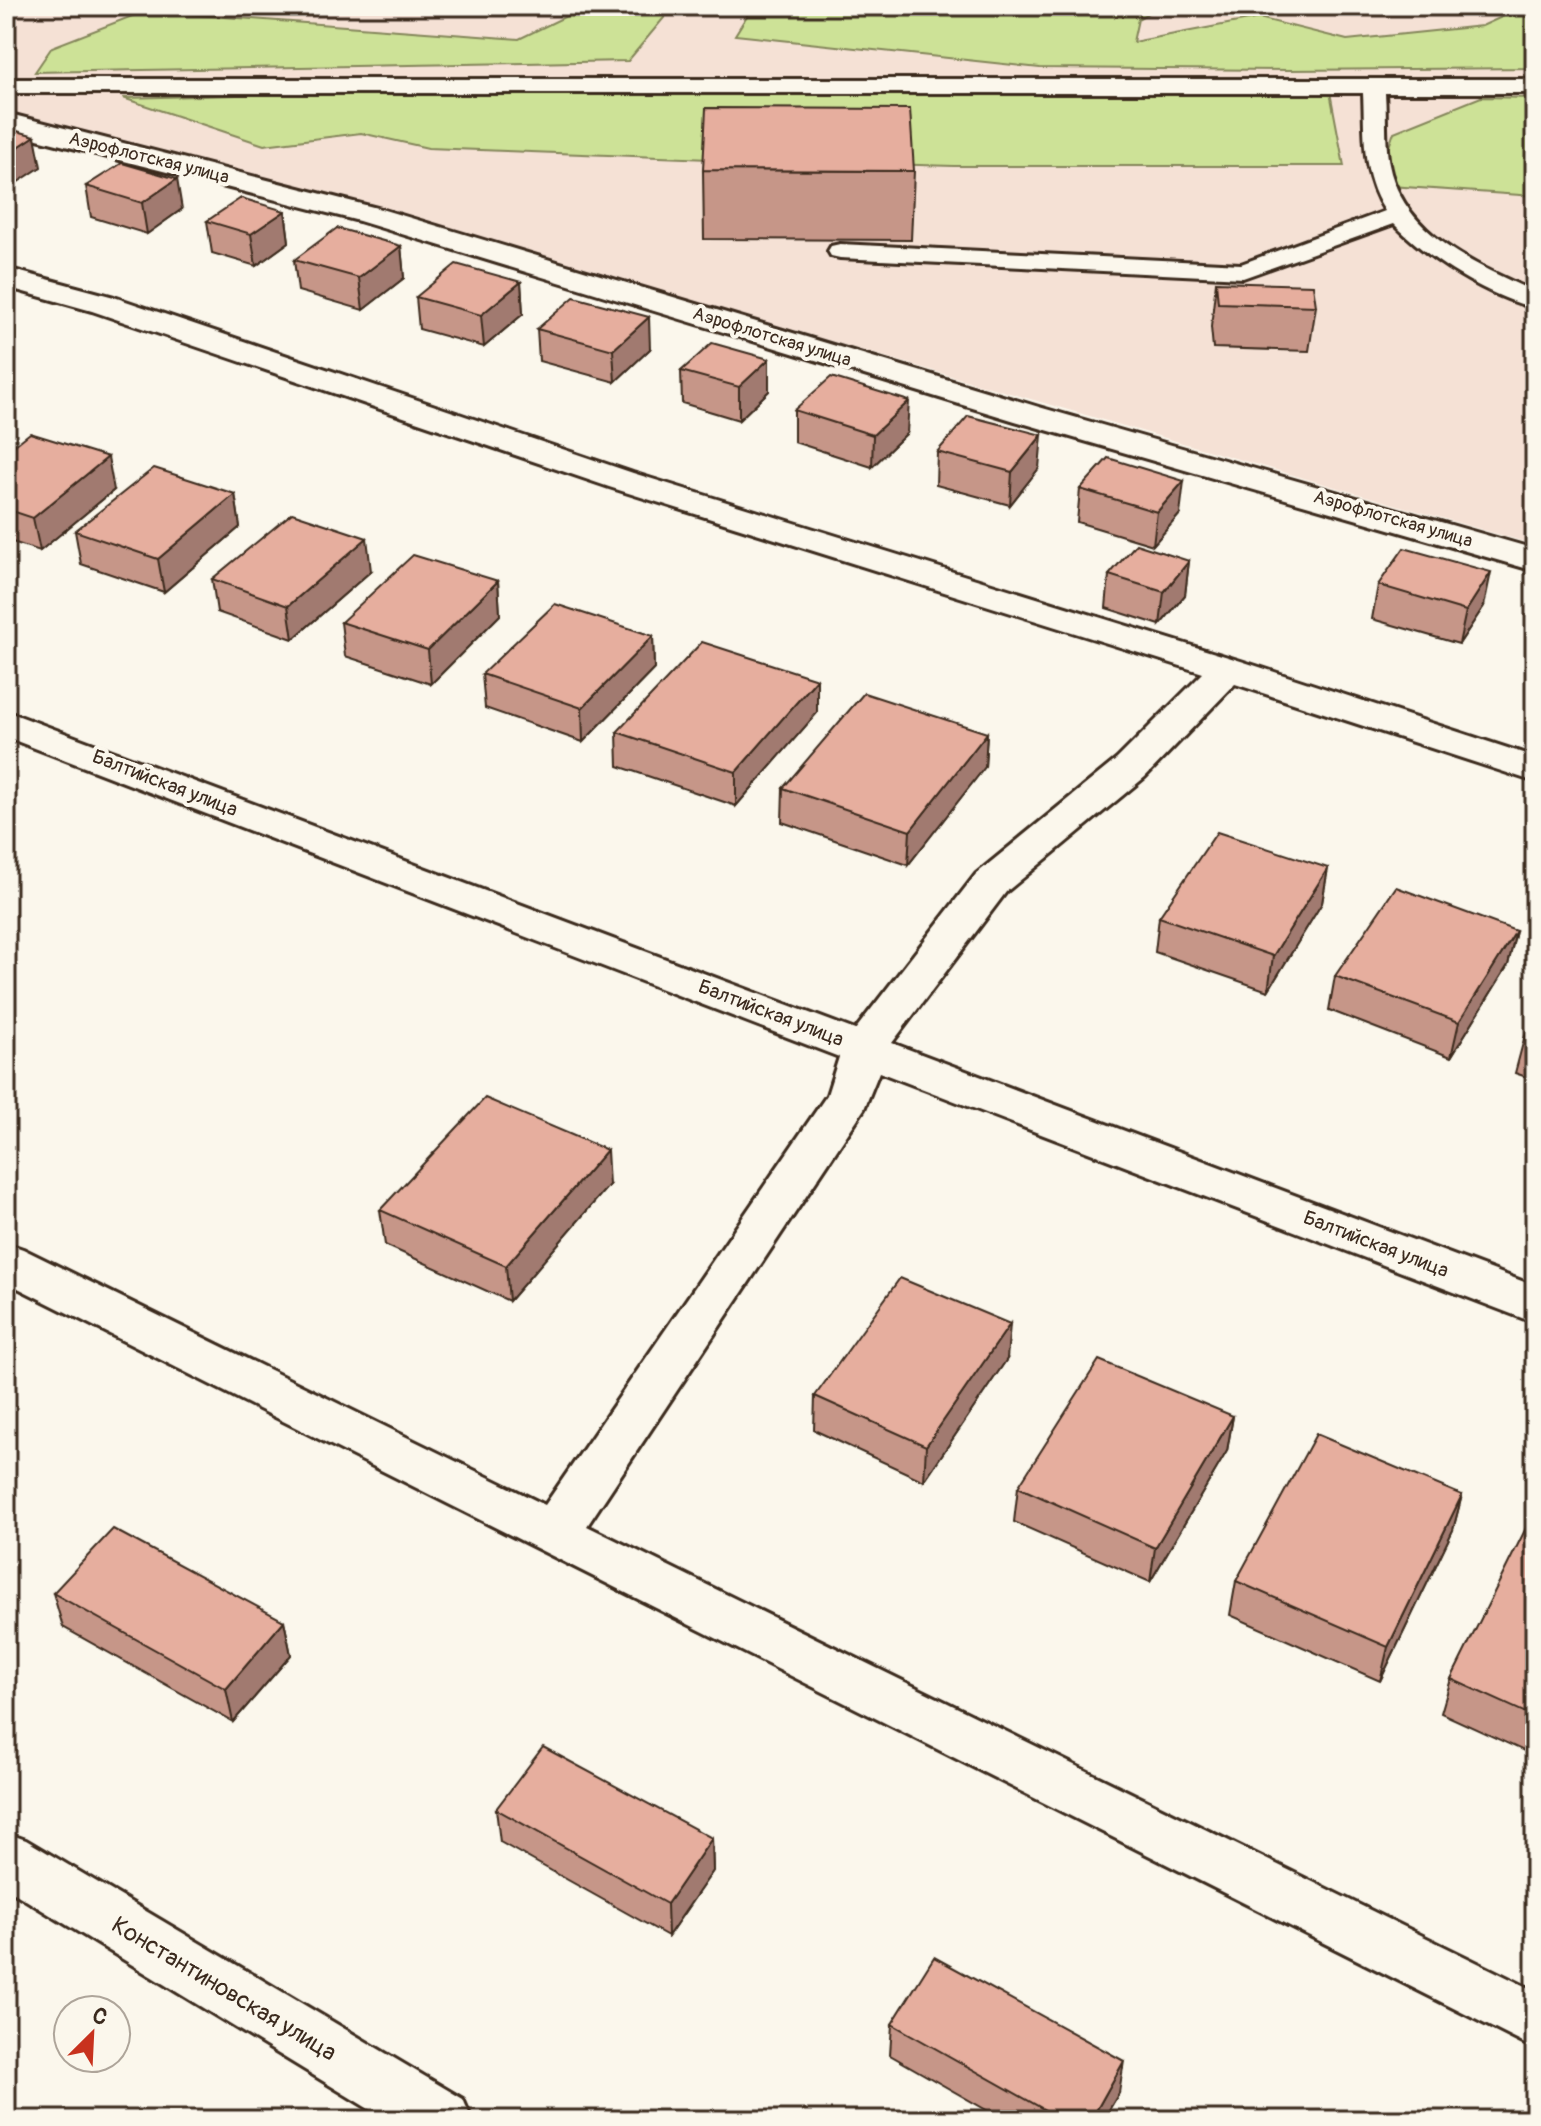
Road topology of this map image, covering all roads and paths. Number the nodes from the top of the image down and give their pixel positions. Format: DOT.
graph roads {
  1 [pos="6,86"];
  2 [pos="1374,86"];
  3 [pos="1535,86"];
  4 [pos="6,122"];
  5 [pos="1397,215"];
  6 [pos="840,251"];
  7 [pos="1243,271"];
  8 [pos="6,277"];
  9 [pos="1249,298"];
  10 [pos="1535,301"];
  11 [pos="1535,560"];
  12 [pos="1228,669"];
  13 [pos="6,723"];
  14 [pos="1535,770"];
  15 [pos="864,1049"];
  16 [pos="6,1261"];
  17 [pos="1535,1305"];
  18 [pos="554,1534"];
  19 [pos="6,1858"];
  20 [pos="1535,2021"];
  21 [pos="442,2120"];
  1 -- 2 [label="lane"];
  2 -- 3 [label="lane"];
  2 -- 5 [label="lane"];
  4 -- 11 [label="street, Аэрофлотская улица"];
  5 -- 7 [label="lane"];
  5 -- 10 [label="lane"];
  6 -- 7 [label="lane"];
  7 -- 9 [label="lane"];
  8 -- 12 [label="street"];
  12 -- 14 [label="street"];
  12 -- 15 [label="street"];
  13 -- 15 [label="street, Балтийская улица"];
  15 -- 17 [label="street, Балтийская улица"];
  15 -- 18 [label="street"];
  16 -- 18 [label="street"];
  18 -- 20 [label="street"];
  19 -- 21 [label="street, Константиновская улица"];
}
